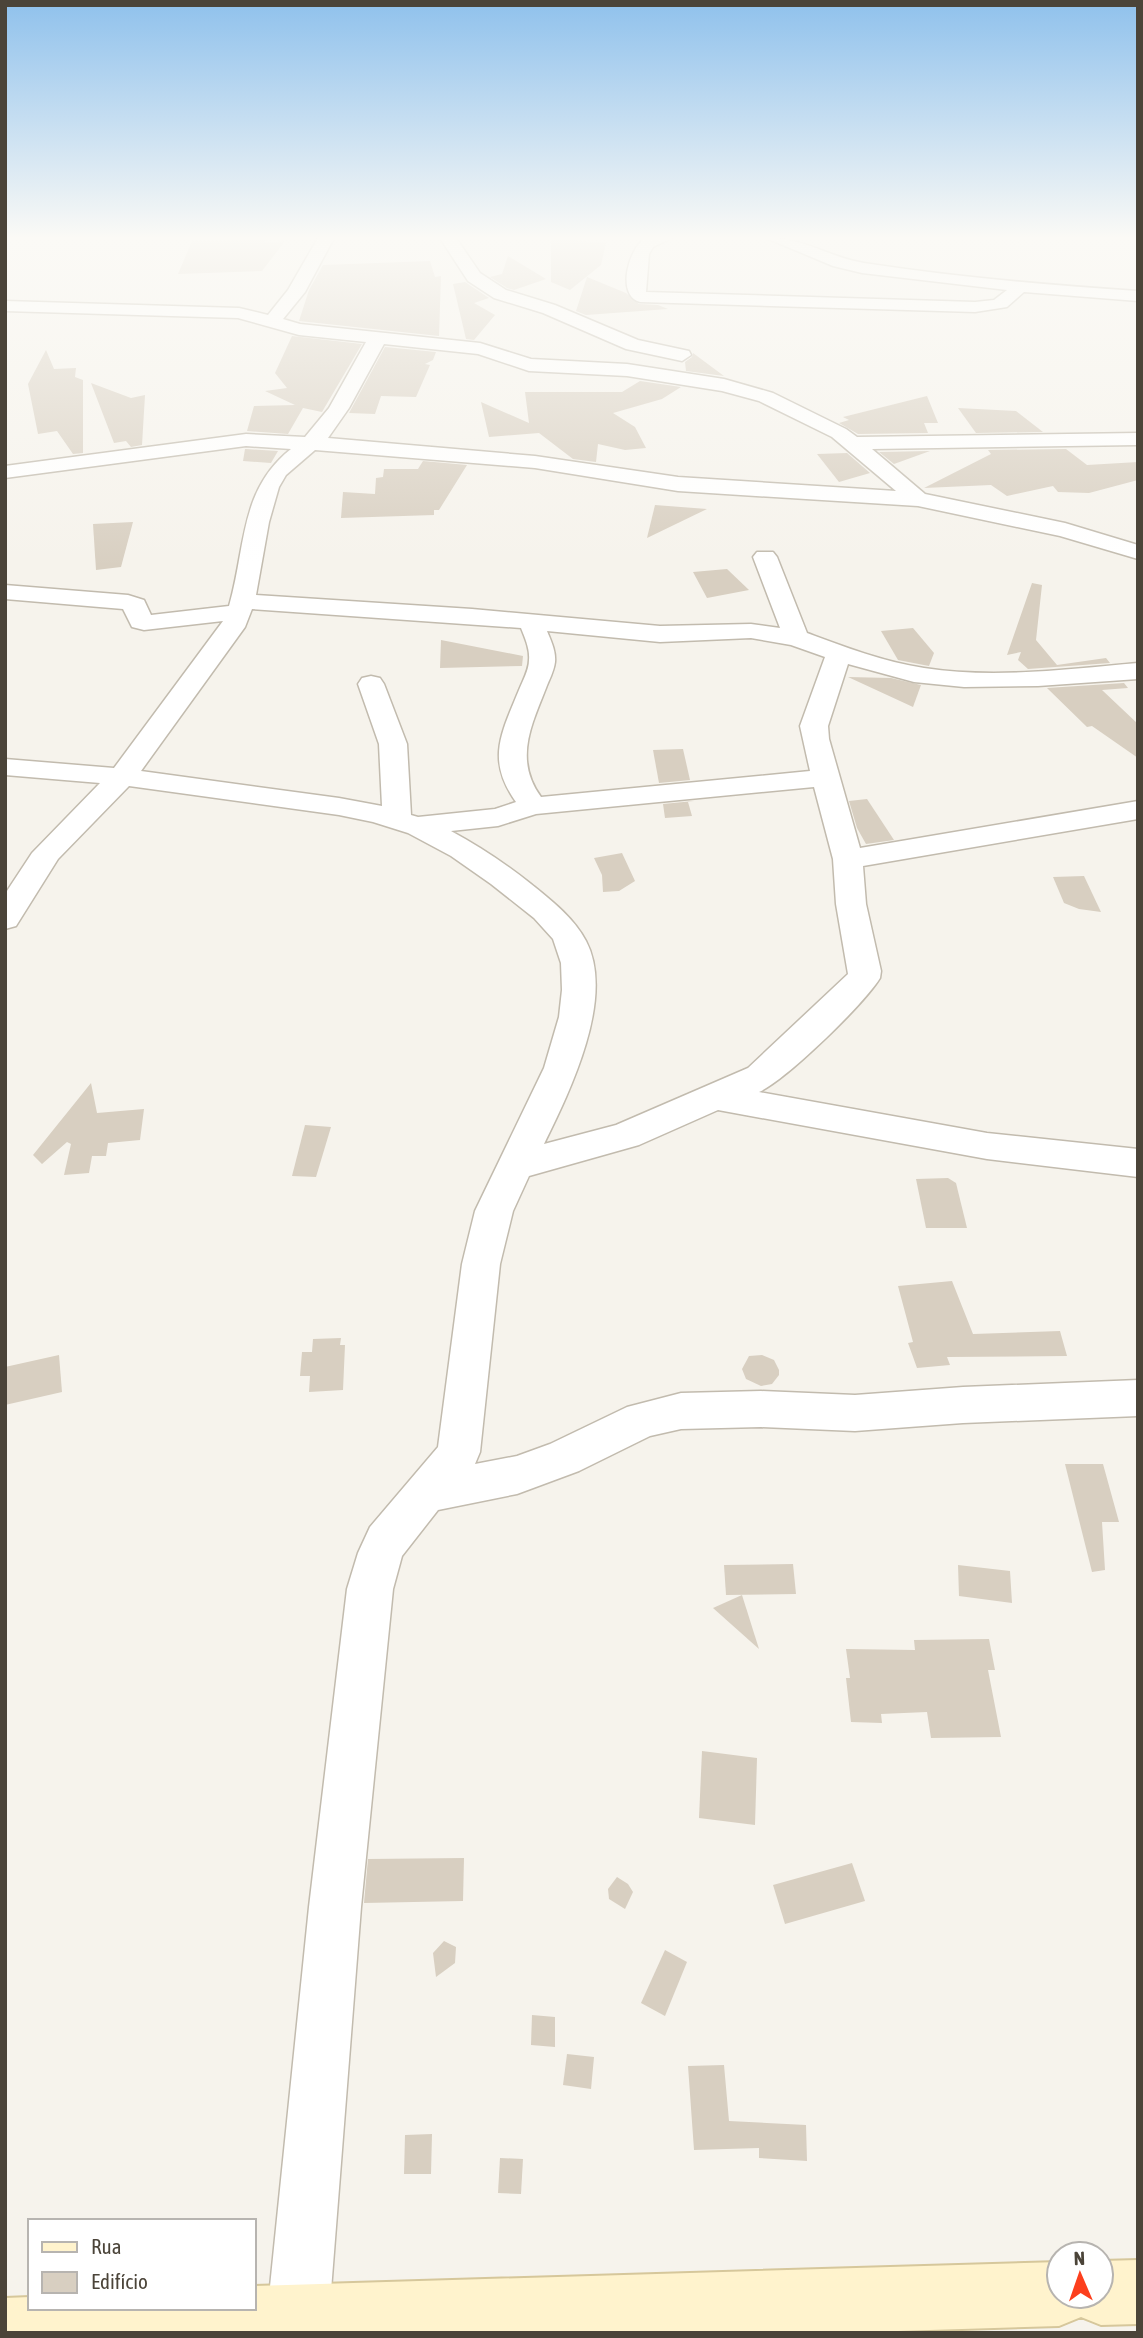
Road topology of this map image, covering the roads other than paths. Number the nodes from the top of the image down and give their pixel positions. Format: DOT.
graph roads {
  1 [pos="372,347"];
  2 [pos="464,347"];
  3 [pos="510,347"];
  4 [pos="643,347"];
  5 [pos="500,355"];
  6 [pos="697,358"];
  7 [pos="722,365"];
  8 [pos="766,397"];
  9 [pos="1138,439"];
  10 [pos="853,443"];
  11 [pos="309,444"];
  12 [pos="5,472"];
  13 [pos="918,499"];
  14 [pos="1138,552"];
  15 [pos="765,557"];
  16 [pos="5,592"];
  17 [pos="242,607"];
  18 [pos="532,623"];
  19 [pos="796,638"];
  20 [pos="839,653"];
  21 [pos="1138,671"];
  22 [pos="371,684"];
  23 [pos="5,767"];
  24 [pos="122,777"];
  25 [pos="824,778"];
  26 [pos="533,806"];
  27 [pos="1138,810"];
  28 [pos="407,822"];
  29 [pos="848,859"];
  30 [pos="5,919"];
  31 [pos="718,1097"];
  32 [pos="1138,1163"];
  33 [pos="515,1166"];
  34 [pos="1138,1398"];
  35 [pos="427,1493"];
  36 [pos="1138,2291"];
  37 [pos="1115,2292"];
  38 [pos="1045,2294"];
  39 [pos="298,2316"];
  40 [pos="5,2331"];
  1 -- 11 [label="street"];
  2 -- 5 [label="street"];
  3 -- 5 [label="street"];
  4 -- 6 [label="street"];
  5 -- 8 [label="street"];
  7 -- 8 [label="street"];
  8 -- 10 [label="street"];
  9 -- 10 [label="street"];
  10 -- 13 [label="street"];
  11 -- 12 [label="street"];
  11 -- 13 [label="street"];
  11 -- 17 [label="street"];
  13 -- 14 [label="street"];
  15 -- 19 [label="street"];
  16 -- 17 [label="street"];
  17 -- 18 [label="street"];
  17 -- 24 [label="street"];
  18 -- 19 [label="street"];
  18 -- 26 [label="street"];
  19 -- 20 [label="street"];
  20 -- 21 [label="street"];
  20 -- 25 [label="street"];
  22 -- 28 [label="street"];
  23 -- 24 [label="street"];
  24 -- 28 [label="street"];
  24 -- 30 [label="street"];
  25 -- 26 [label="street"];
  25 -- 29 [label="street"];
  26 -- 28 [label="street"];
  27 -- 29 [label="street"];
  28 -- 33 [label="street"];
  29 -- 31 [label="street"];
  31 -- 32 [label="street"];
  31 -- 33 [label="street"];
  33 -- 35 [label="street"];
  34 -- 35 [label="street"];
  35 -- 39 [label="street"];
  36 -- 37 [label="main road"];
  38 -- 39 [label="main road"];
  39 -- 40 [label="main road"];
}
